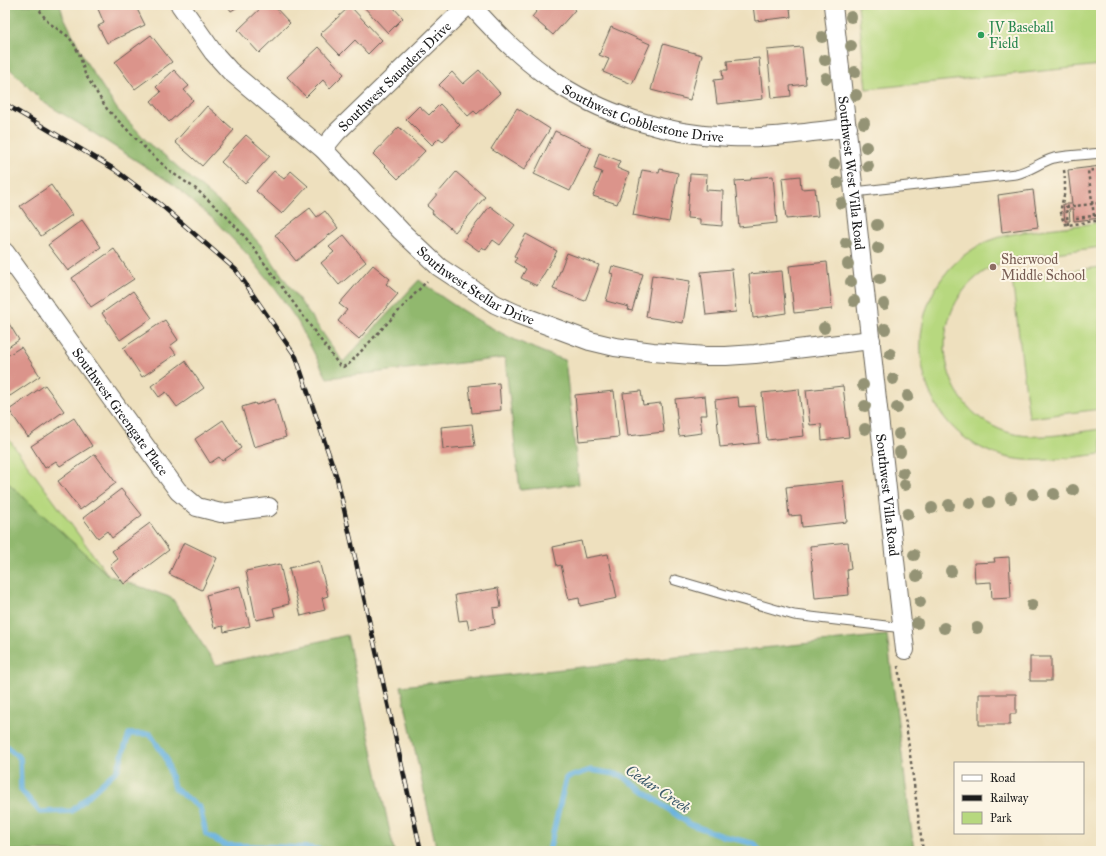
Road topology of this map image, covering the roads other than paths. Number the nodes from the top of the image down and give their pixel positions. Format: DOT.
graph roads {
  1 [pos="180,5"];
  2 [pos="469,5"];
  3 [pos="833,5"];
  4 [pos="848,128"];
  5 [pos="323,149"];
  6 [pos="1101,153"];
  7 [pos="854,192"];
  8 [pos="5,252"];
  9 [pos="870,340"];
  10 [pos="269,507"];
  11 [pos="675,580"];
  12 [pos="903,628"];
  13 [pos="905,650"];
  1 -- 5 [label="street, Southwest Stellar Drive"];
  2 -- 4 [label="street, Southwest Cobblestone Drive"];
  2 -- 5 [label="street, Southwest Saunders Drive"];
  3 -- 4 [label="street, Southwest West Villa Road"];
  4 -- 7 [label="street, Southwest West Villa Road"];
  5 -- 9 [label="street, Southwest Stellar Drive"];
  6 -- 7 [label="lane"];
  7 -- 9 [label="street, Southwest West Villa Road"];
  8 -- 10 [label="street, Southwest Greengate Place"];
  9 -- 12 [label="street, Southwest Villa Road"];
  11 -- 12 [label="lane"];
  12 -- 13 [label="street, Southwest Villa Road"];
}
